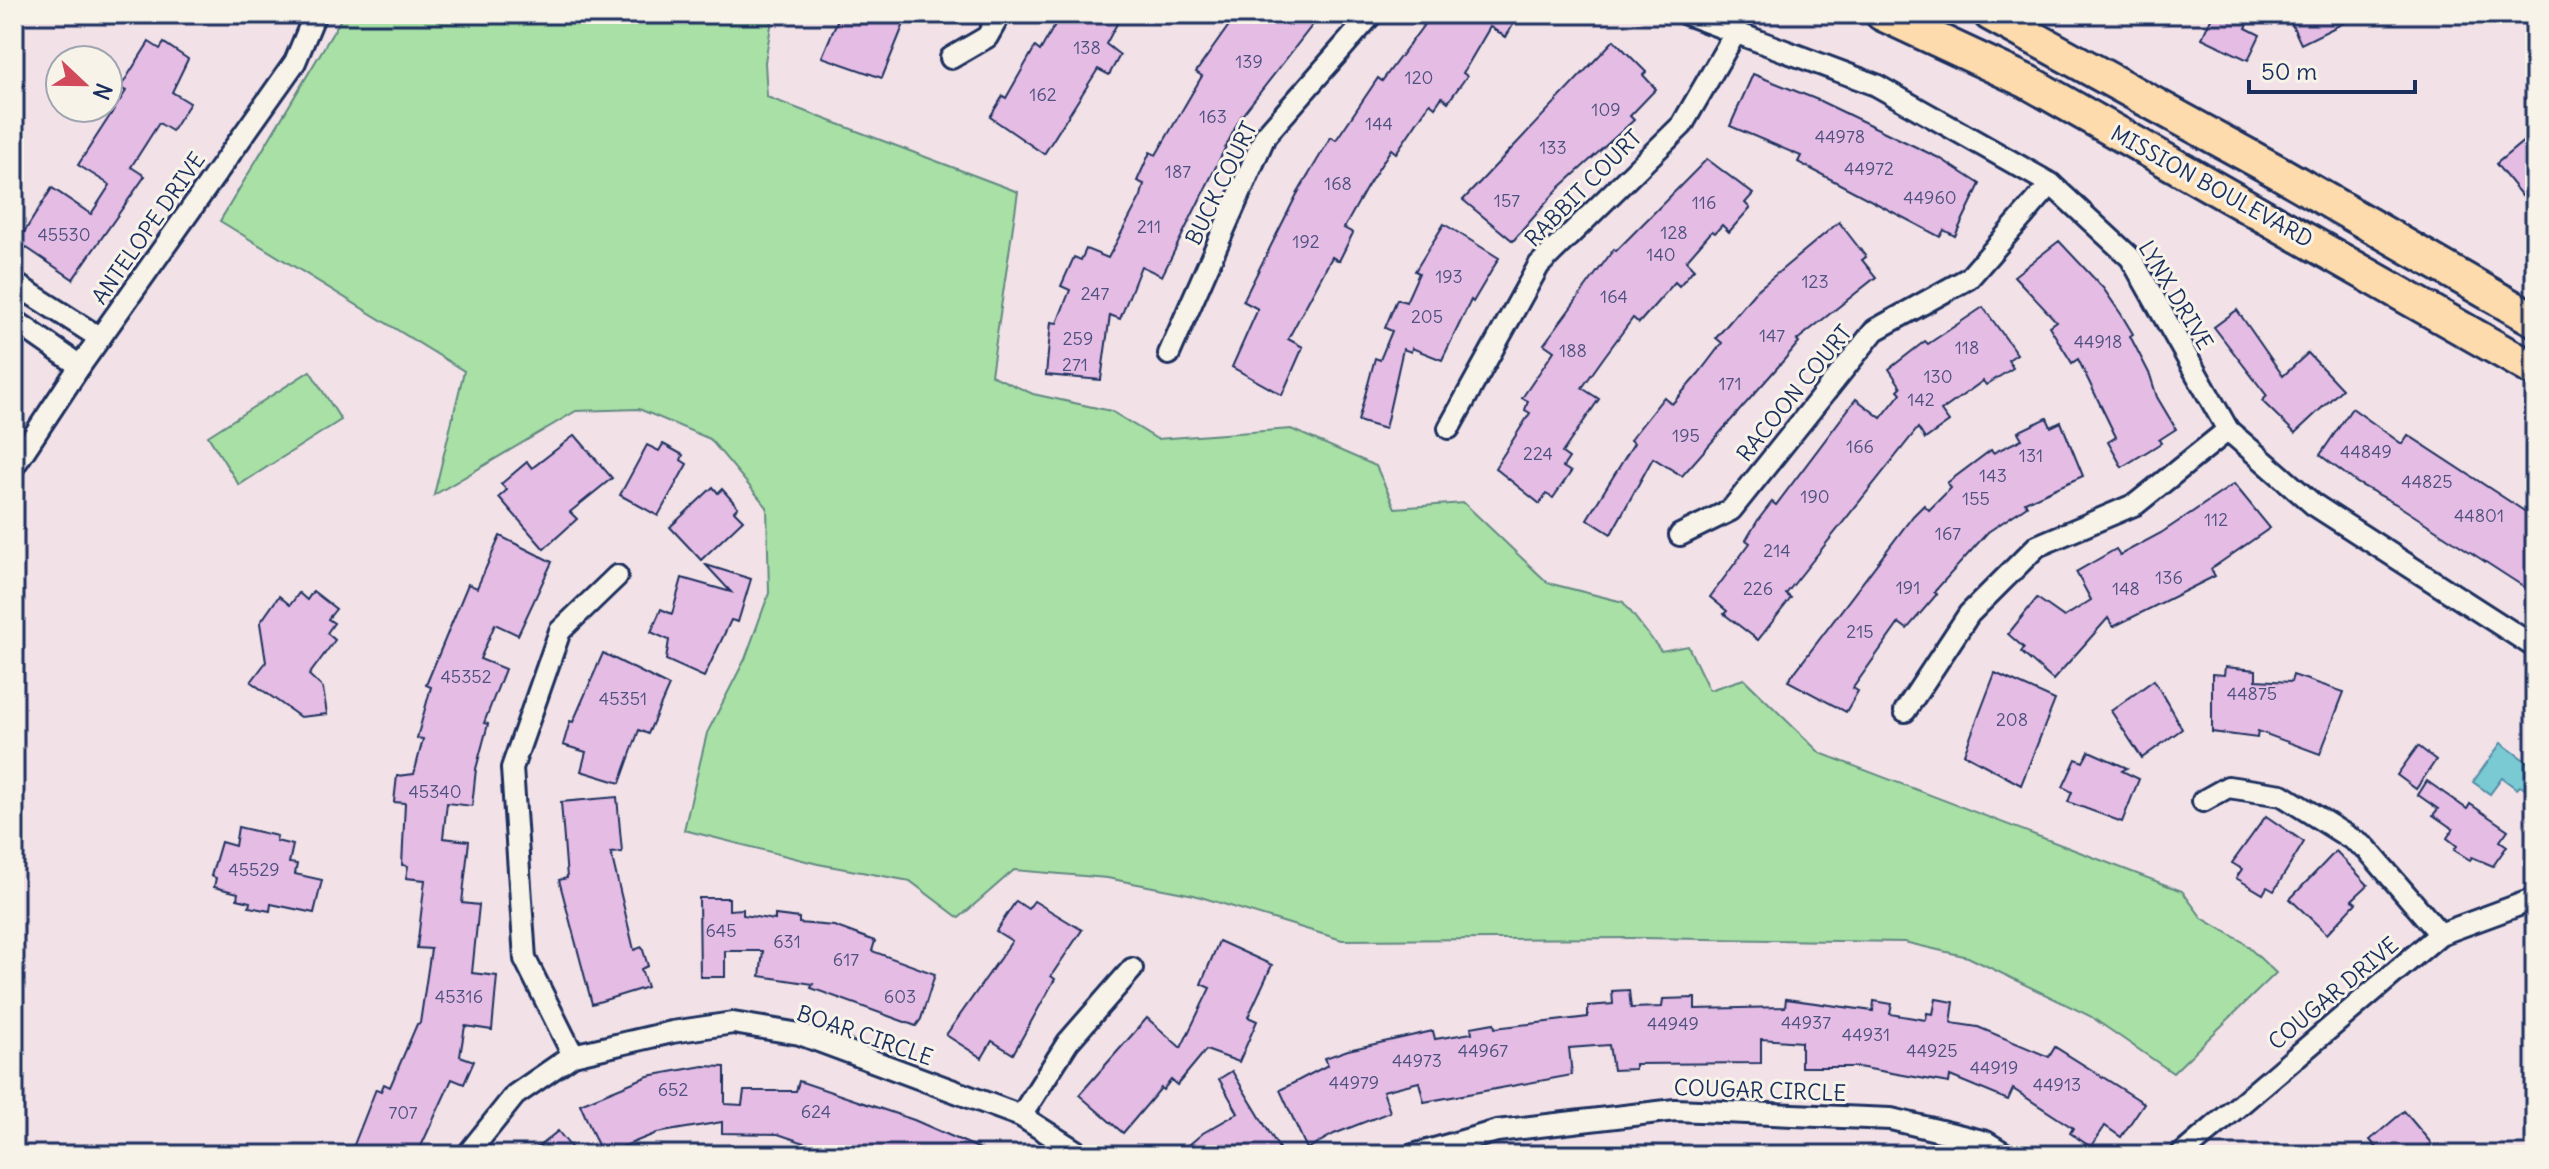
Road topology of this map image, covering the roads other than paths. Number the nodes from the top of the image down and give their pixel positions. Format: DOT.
graph roads {
  1 [pos="315,14"];
  2 [pos="1000,14"];
  3 [pos="1372,14"];
  4 [pos="1686,14"];
  5 [pos="1882,14"];
  6 [pos="1990,14"];
  7 [pos="1737,30"];
  8 [pos="951,58"];
  9 [pos="2051,184"];
  10 [pos="14,283"];
  11 [pos="14,320"];
  12 [pos="2535,320"];
  13 [pos="100,338"];
  14 [pos="1169,354"];
  15 [pos="80,366"];
  16 [pos="2535,370"];
  17 [pos="1449,428"];
  18 [pos="2228,430"];
  19 [pos="14,466"];
  20 [pos="1680,535"];
  21 [pos="617,576"];
  22 [pos="2535,647"];
  23 [pos="1905,711"];
  24 [pos="2203,801"];
  25 [pos="2535,899"];
  26 [pos="2440,934"];
  27 [pos="1132,969"];
  28 [pos="573,1055"];
  29 [pos="1021,1116"];
  30 [pos="467,1155"];
  31 [pos="1082,1155"];
  32 [pos="1413,1155"];
  33 [pos="2007,1155"];
  34 [pos="2181,1155"];
  1 -- 13 [label="street, ANTELOPE DRIVE"];
  2 -- 8 [label="street"];
  3 -- 14 [label="street, BUCK COURT"];
  4 -- 7 [label="street, LYNX DRIVE"];
  5 -- 16 [label="main road, MISSION BOULEVARD"];
  6 -- 12 [label="main road, MISSION BOULEVARD"];
  7 -- 9 [label="street, LYNX DRIVE"];
  7 -- 17 [label="street, RABBIT COURT"];
  9 -- 18 [label="street, LYNX DRIVE"];
  9 -- 20 [label="street, RACOON COURT"];
  10 -- 13 [label="street"];
  11 -- 15 [label="street"];
  13 -- 15 [label="street, ANTELOPE DRIVE"];
  15 -- 19 [label="street, ANTELOPE DRIVE"];
  18 -- 22 [label="street, LYNX DRIVE"];
  18 -- 23 [label="street"];
  21 -- 28 [label="street"];
  24 -- 26 [label="street"];
  25 -- 26 [label="street, COUGAR DRIVE"];
  26 -- 34 [label="street, COUGAR DRIVE"];
  27 -- 29 [label="street"];
  28 -- 29 [label="street, BOAR CIRCLE"];
  28 -- 30 [label="street, BOAR CIRCLE"];
  29 -- 31 [label="street, BOAR CIRCLE"];
  32 -- 33 [label="street, COUGAR CIRCLE"];
}
